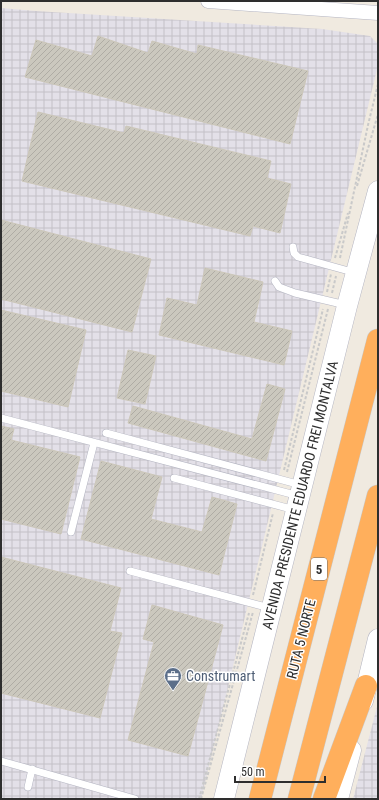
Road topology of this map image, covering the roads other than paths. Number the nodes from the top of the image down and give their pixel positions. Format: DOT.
graph roads {
  1 [pos="208,1"];
  2 [pos="244,1"];
  3 [pos="270,6"];
  4 [pos="378,13"];
  5 [pos="378,191"];
  6 [pos="293,246"];
  7 [pos="342,269"];
  8 [pos="275,282"];
  9 [pos="334,303"];
  10 [pos="378,340"];
  11 [pos="1,418"];
  12 [pos="106,432"];
  13 [pos="94,443"];
  14 [pos="174,478"];
  15 [pos="293,490"];
  16 [pos="378,496"];
  17 [pos="70,532"];
  18 [pos="130,571"];
  19 [pos="259,605"];
  20 [pos="378,639"];
  21 [pos="366,686"];
  22 [pos="1,761"];
  23 [pos="32,769"];
  24 [pos="28,787"];
  25 [pos="135,799"];
  26 [pos="224,799"];
  27 [pos="260,799"];
  28 [pos="299,799"];
  29 [pos="324,799"];
  30 [pos="338,799"];
  1 -- 3 [label="street"];
  2 -- 3 [label="street"];
  3 -- 4 [label="street"];
  5 -- 7 [label="main road, AVENIDA PRESIDENTE EDUARDO FREI MONTALVA"];
  6 -- 7 [label="lane"];
  7 -- 9 [label="main road, AVENIDA PRESIDENTE EDUARDO FREI MONTALVA"];
  8 -- 9 [label="lane"];
  9 -- 15 [label="main road, AVENIDA PRESIDENTE EDUARDO FREI MONTALVA"];
  10 -- 27 [label="highway, RUTA 5 NORTE / 5"];
  11 -- 13 [label="lane"];
  12 -- 15 [label="lane"];
  13 -- 15 [label="lane"];
  13 -- 17 [label="lane"];
  14 -- 15 [label="lane"];
  15 -- 19 [label="main road, AVENIDA PRESIDENTE EDUARDO FREI MONTALVA"];
  16 -- 28 [label="highway"];
  18 -- 19 [label="lane"];
  19 -- 26 [label="main road, AVENIDA PRESIDENTE EDUARDO FREI MONTALVA"];
  20 -- 21 [label="main road"];
  21 -- 29 [label="highway"];
  21 -- 30 [label="main road"];
  22 -- 23 [label="lane"];
  23 -- 24 [label="lane"];
  23 -- 25 [label="lane"];
}
